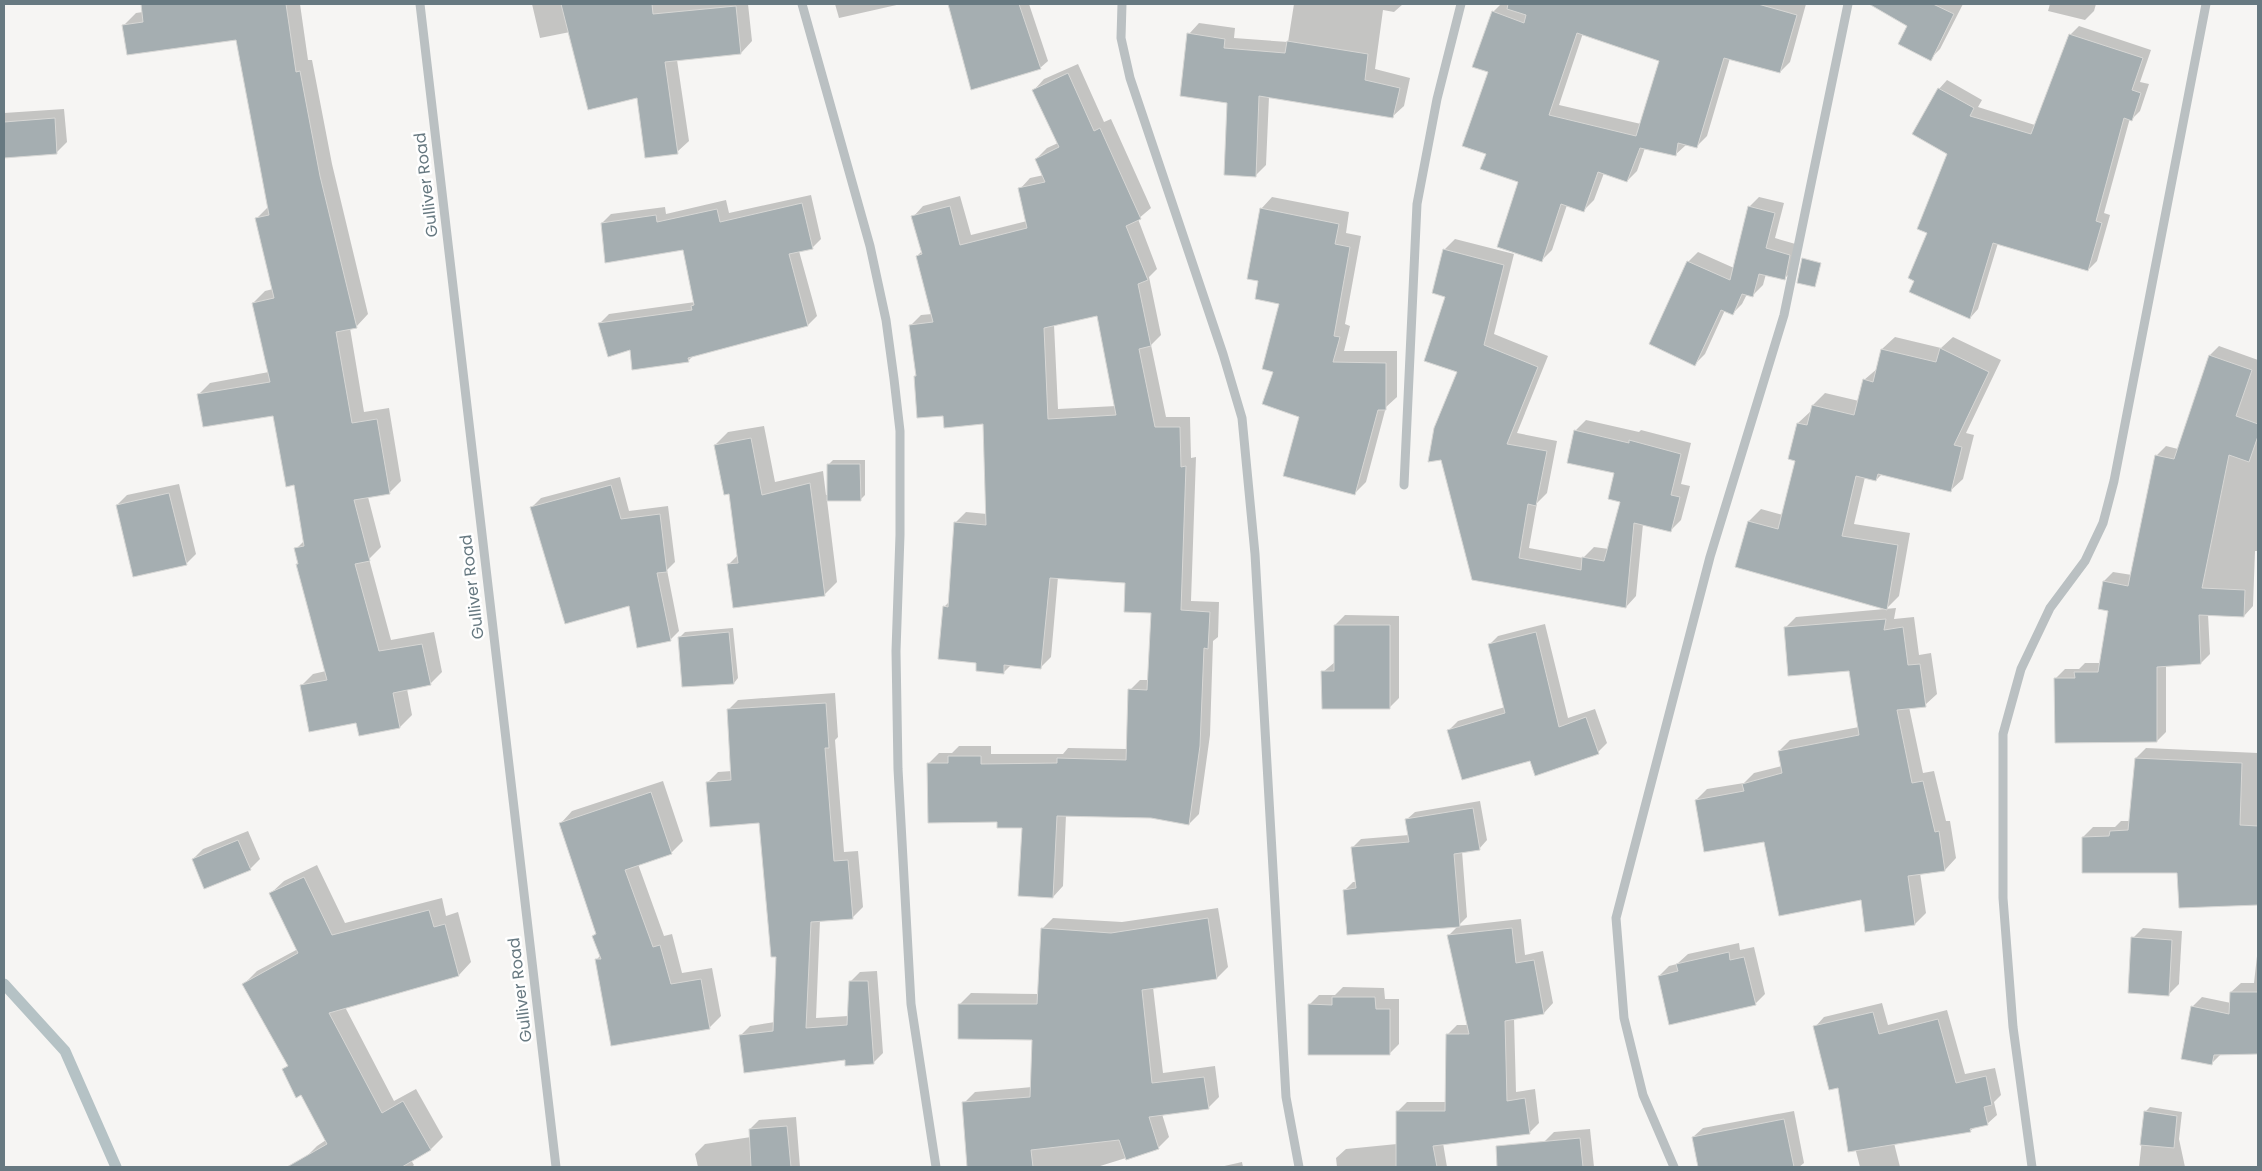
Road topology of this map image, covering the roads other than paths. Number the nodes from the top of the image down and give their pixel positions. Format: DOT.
graph roads {
  1 [pos="420,4"];
  2 [pos="802,4"];
  3 [pos="1122,4"];
  4 [pos="1460,4"];
  5 [pos="1848,4"];
  6 [pos="2206,4"];
  7 [pos="1404,485"];
  8 [pos="556,1167"];
  9 [pos="936,1167"];
  10 [pos="1298,1167"];
  11 [pos="1674,1167"];
  12 [pos="2032,1167"];
  1 -- 8 [label="street, Gulliver Road"];
  2 -- 9 [label="street"];
  3 -- 10 [label="street"];
  4 -- 7 [label="street"];
  5 -- 11 [label="street"];
  6 -- 12 [label="street"];
}
